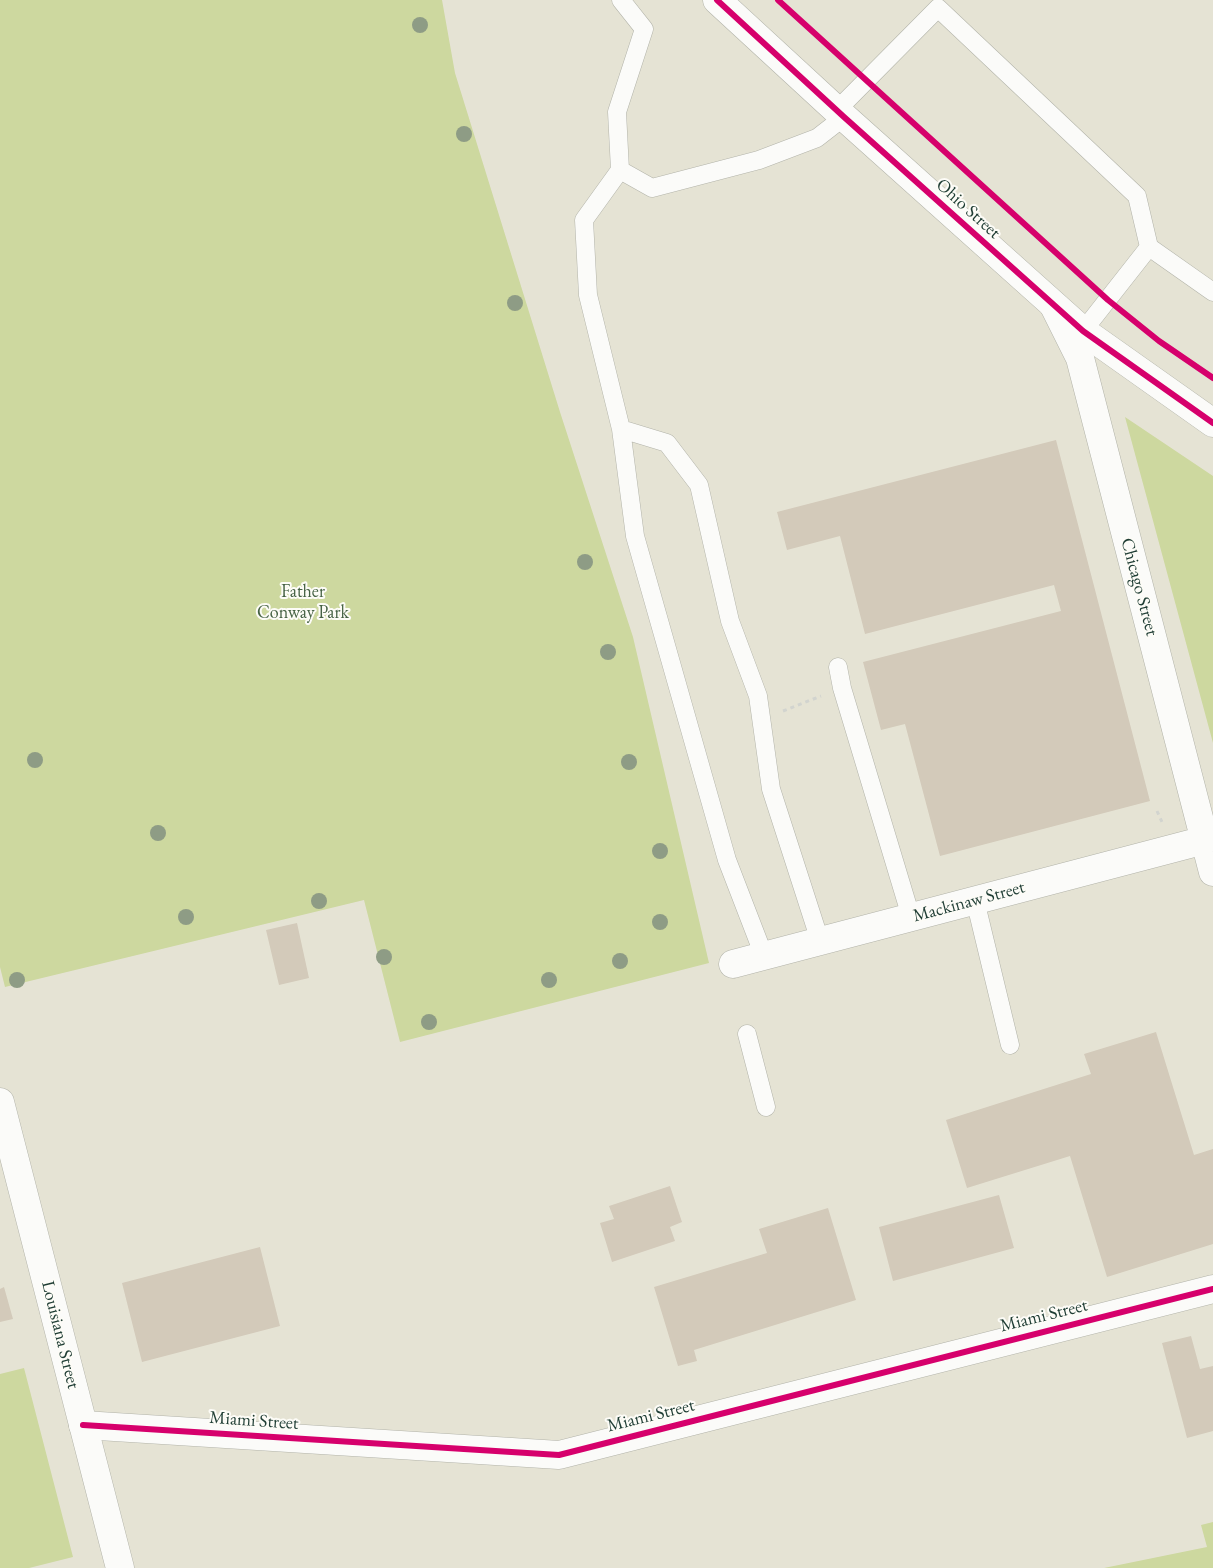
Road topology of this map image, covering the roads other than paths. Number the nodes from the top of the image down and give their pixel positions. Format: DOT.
graph roads {
  1 [pos="621,0"];
  2 [pos="717,0"];
  3 [pos="840,113"];
  4 [pos="620,170"];
  5 [pos="1149,247"];
  6 [pos="1213,292"];
  7 [pos="1054,306"];
  8 [pos="1083,331"];
  9 [pos="1213,423"];
  10 [pos="621,428"];
  11 [pos="838,667"];
  12 [pos="1205,840"];
  13 [pos="1213,872"];
  14 [pos="975,900"];
  15 [pos="911,917"];
  16 [pos="820,941"];
  17 [pos="764,956"];
  18 [pos="733,964"];
  19 [pos="747,1034"];
  20 [pos="1010,1045"];
  21 [pos="0,1102"];
  22 [pos="766,1107"];
  23 [pos="6,1150"];
  24 [pos="1213,1289"];
  25 [pos="83,1425"];
  26 [pos="118,1567"];
  1 -- 4 [label="lane"];
  2 -- 3 [label="street, Ohio Street"];
  3 -- 4 [label="lane"];
  3 -- 5 [label="lane"];
  3 -- 7 [label="street, Ohio Street"];
  4 -- 10 [label="lane"];
  5 -- 6 [label="lane"];
  5 -- 8 [label="lane"];
  7 -- 8 [label="street, Ohio Street"];
  7 -- 12 [label="street, Chicago Street"];
  8 -- 9 [label="street, Ohio Street"];
  10 -- 16 [label="lane"];
  10 -- 17 [label="lane"];
  11 -- 15 [label="lane"];
  12 -- 13 [label="street, Chicago Street"];
  12 -- 14 [label="street, Mackinaw Street"];
  14 -- 15 [label="street, Mackinaw Street"];
  14 -- 20 [label="lane"];
  15 -- 16 [label="street, Mackinaw Street"];
  16 -- 17 [label="street, Mackinaw Street"];
  17 -- 18 [label="street, Mackinaw Street"];
  19 -- 22 [label="lane"];
  21 -- 23 [label="street, Louisiana Street"];
  23 -- 25 [label="street, Louisiana Street"];
  24 -- 25 [label="street, Miami Street"];
  25 -- 26 [label="street, Louisiana Street"];
}
